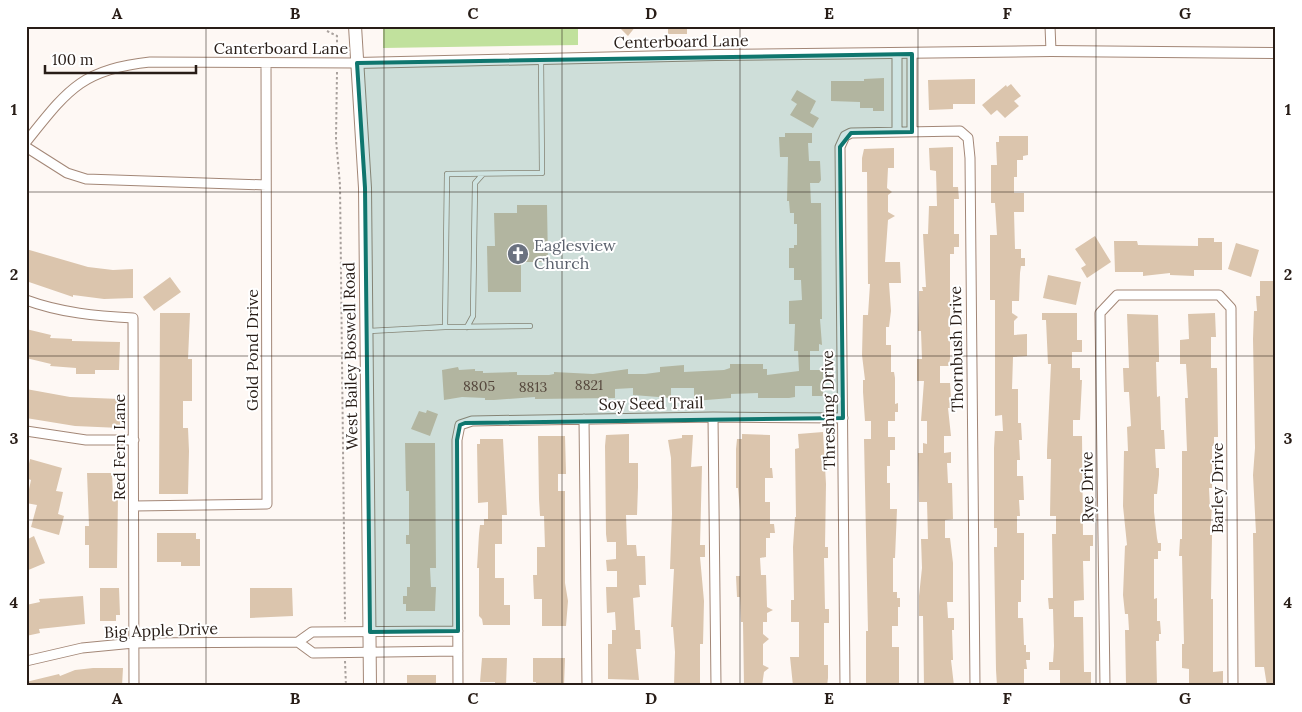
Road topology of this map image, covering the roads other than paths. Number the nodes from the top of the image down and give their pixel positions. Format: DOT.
graph roads {
  1 [pos="355,26"];
  2 [pos="1050,26"];
  3 [pos="1050,51"];
  4 [pos="1276,53"];
  5 [pos="897,54"];
  6 [pos="912,54"];
  7 [pos="541,59"];
  8 [pos="266,63"];
  9 [pos="357,63"];
  10 [pos="897,132"];
  11 [pos="912,132"];
  12 [pos="845,136"];
  13 [pos="26,142"];
  14 [pos="26,148"];
  15 [pos="483,174"];
  16 [pos="266,185"];
  17 [pos="1117,295"];
  18 [pos="26,300"];
  19 [pos="530,326"];
  20 [pos="445,327"];
  21 [pos="467,327"];
  22 [pos="366,331"];
  23 [pos="714,417"];
  24 [pos="843,418"];
  25 [pos="584,419"];
  26 [pos="26,431"];
  27 [pos="134,440"];
  28 [pos="134,506"];
  29 [pos="458,631"];
  30 [pos="370,632"];
  31 [pos="298,642"];
  32 [pos="134,643"];
  33 [pos="458,651"];
  34 [pos="369,653"];
  35 [pos="26,661"];
  36 [pos="134,686"];
  37 [pos="370,686"];
  38 [pos="458,686"];
  39 [pos="587,686"];
  40 [pos="716,686"];
  41 [pos="845,686"];
  42 [pos="975,686"];
  43 [pos="1104,686"];
  44 [pos="1233,686"];
  1 -- 9 [label="main road, West Bailey Boswell Road"];
  2 -- 3 [label="street"];
  3 -- 4 [label="street, Centerboard Lane"];
  3 -- 6 [label="street, Centerboard Lane"];
  5 -- 6 [label="street, Centerboard Lane"];
  5 -- 7 [label="street, Centerboard Lane"];
  5 -- 10 [label="street"];
  6 -- 11 [label="street"];
  7 -- 9 [label="street, Centerboard Lane"];
  7 -- 15 [label="lane"];
  8 -- 9 [label="street, Canterboard Lane"];
  8 -- 13 [label="street, Canterboard Lane"];
  8 -- 16 [label="street, Gold Pond Drive"];
  9 -- 22 [label="main road, West Bailey Boswell Road"];
  10 -- 11 [label="street, Thornbush Drive"];
  10 -- 12 [label="street, Thornbush Drive"];
  11 -- 42 [label="street, Thornbush Drive"];
  12 -- 24 [label="street, Threshing Drive"];
  14 -- 16 [label="street"];
  15 -- 20 [label="lane"];
  15 -- 21 [label="lane"];
  16 -- 28 [label="street, Gold Pond Drive"];
  17 -- 43 [label="street, Rye Drive"];
  17 -- 44 [label="street, Barley Drive"];
  18 -- 27 [label="street, Red Fern Lane"];
  19 -- 21 [label="lane"];
  20 -- 21 [label="lane"];
  20 -- 22 [label="lane"];
  22 -- 30 [label="main road, West Bailey Boswell Road"];
  23 -- 24 [label="street, Soy Seed Trail"];
  23 -- 25 [label="street, Soy Seed Trail"];
  23 -- 40 [label="street"];
  24 -- 41 [label="street, Threshing Drive"];
  25 -- 29 [label="street, Soy Seed Trail"];
  25 -- 39 [label="street"];
  26 -- 27 [label="street"];
  27 -- 28 [label="street, Red Fern Lane"];
  28 -- 32 [label="street, Red Fern Lane"];
  29 -- 30 [label="street, Big Apple Drive"];
  29 -- 33 [label="street"];
  30 -- 31 [label="street, Big Apple Drive"];
  30 -- 34 [label="main road, West Bailey Boswell Road"];
  31 -- 32 [label="street, Big Apple Drive"];
  31 -- 34 [label="street, Big Apple Drive"];
  32 -- 35 [label="street, Big Apple Drive"];
  32 -- 36 [label="street, Red Fern Lane"];
  33 -- 34 [label="street, Big Apple Drive"];
  33 -- 38 [label="street"];
  34 -- 37 [label="main road, West Bailey Boswell Road"];
}
